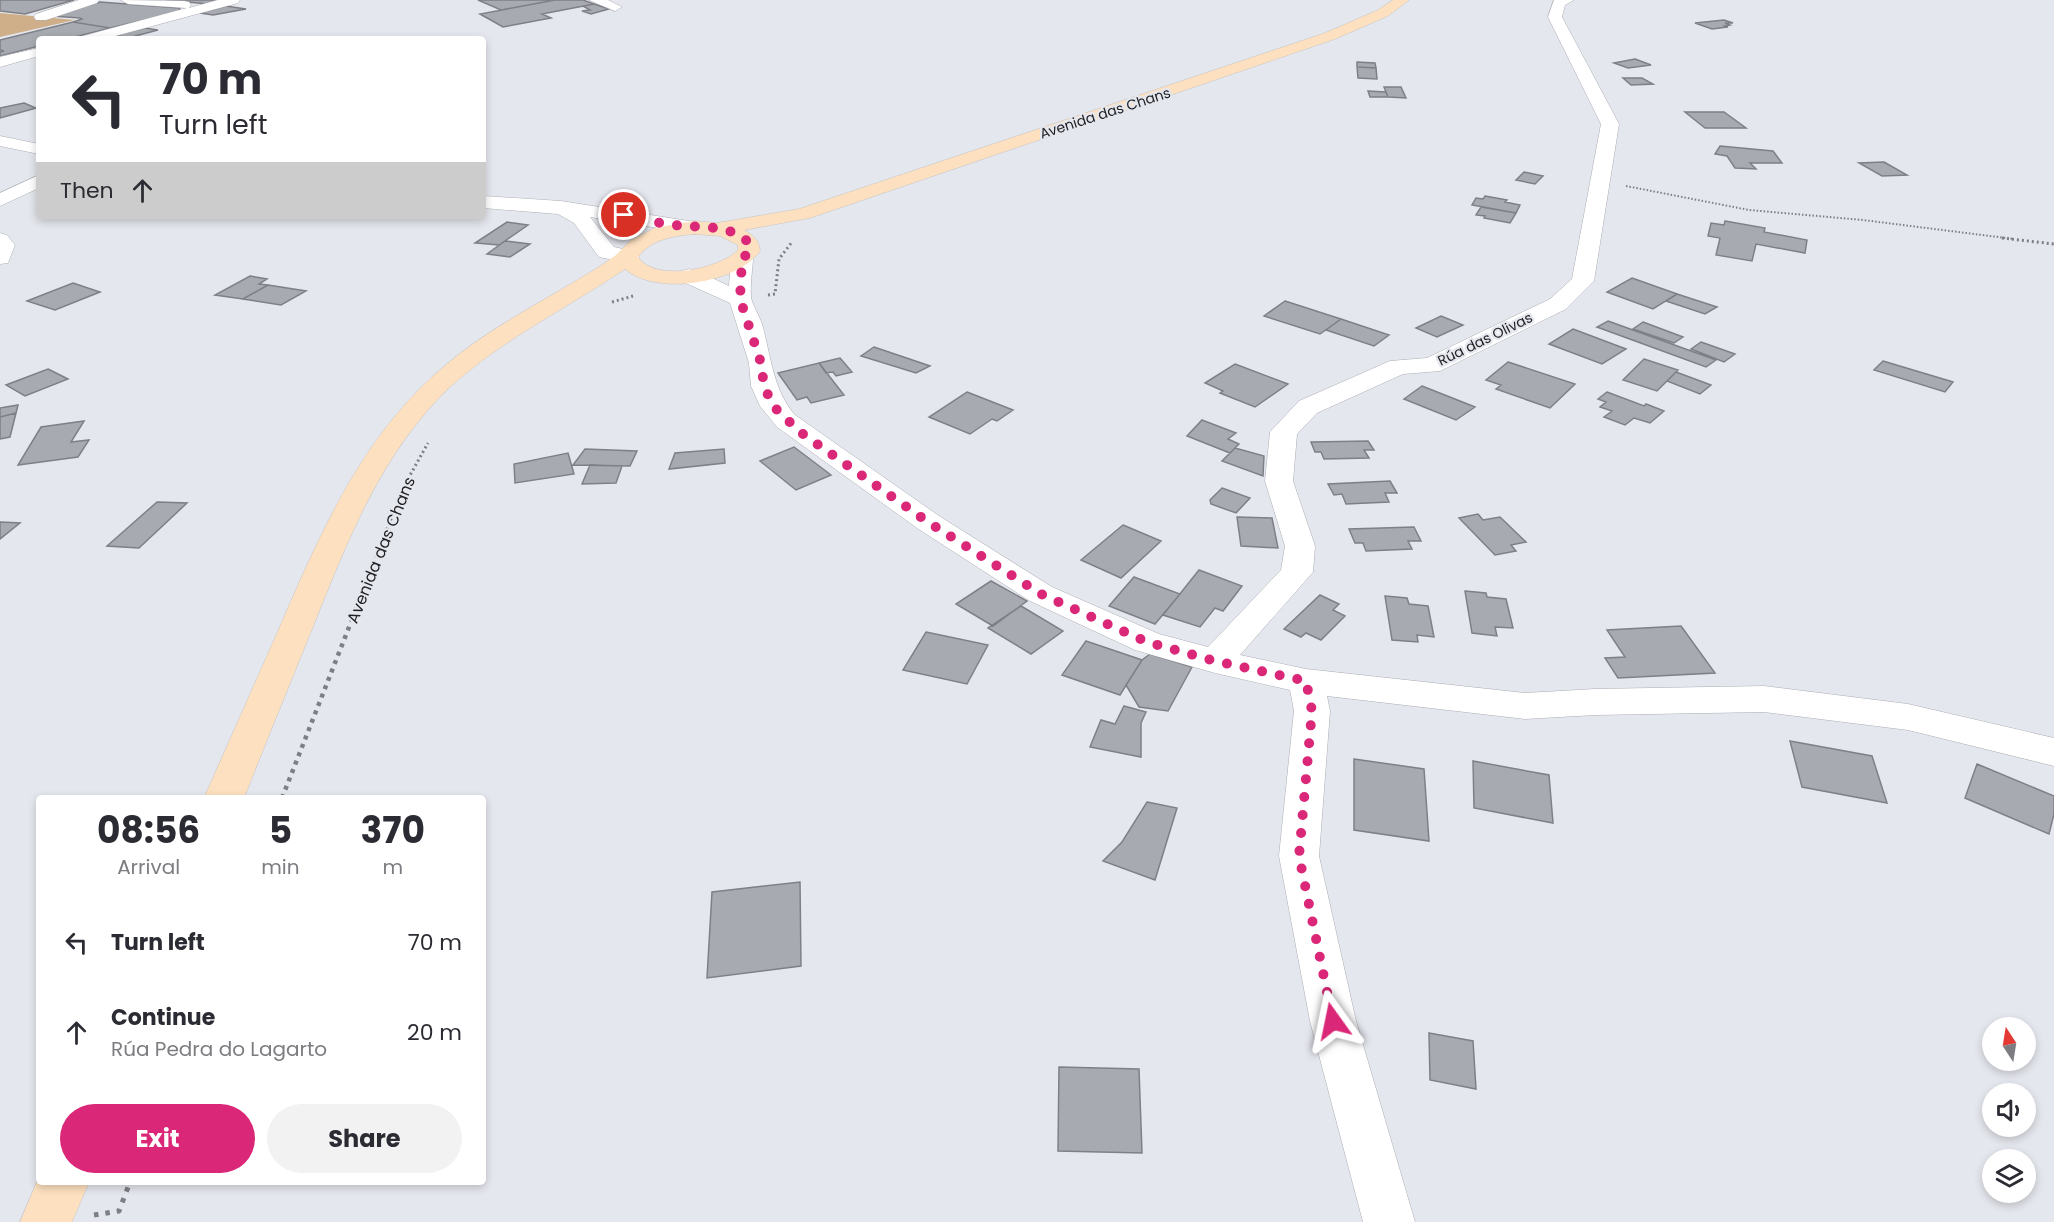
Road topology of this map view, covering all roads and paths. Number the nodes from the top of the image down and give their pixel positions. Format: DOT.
graph roads {
  1 [pos="92,0"];
  2 [pos="128,0"];
  3 [pos="233,0"];
  4 [pos="596,0"];
  5 [pos="1402,0"];
  6 [pos="1567,0"];
  7 [pos="207,7"];
  8 [pos="615,7"];
  9 [pos="41,17"];
  10 [pos="99,36"];
  11 [pos="36,53"];
  12 [pos="0,62"];
  13 [pos="0,141"];
  14 [pos="36,148"];
  15 [pos="36,182"];
  16 [pos="1602,182"];
  17 [pos="0,200"];
  18 [pos="486,202"];
  19 [pos="561,207"];
  20 [pos="596,212"];
  21 [pos="803,214"];
  22 [pos="695,228"];
  23 [pos="717,229"];
  24 [pos="0,239"];
  25 [pos="2054,244"];
  26 [pos="634,250"];
  27 [pos="746,254"];
  28 [pos="0,258"];
  29 [pos="678,277"];
  30 [pos="635,296"];
  31 [pos="740,299"];
  32 [pos="608,303"];
  33 [pos="557,305"];
  34 [pos="433,435"];
  35 [pos="1215,661"];
  36 [pos="1306,681"];
  37 [pos="2054,752"];
  38 [pos="225,795"];
  39 [pos="283,795"];
  40 [pos="62,1185"];
  41 [pos="46,1222"];
  42 [pos="1389,1222"];
  1 -- 9 [label="street"];
  2 -- 7 [label="street"];
  3 -- 7 [label="street"];
  4 -- 8 [label="street"];
  5 -- 21 [label="main road, Avenida das Chans"];
  6 -- 16 [label="street, Rúa das Olivas"];
  7 -- 10 [label="street"];
  11 -- 12 [label="street"];
  13 -- 14 [label="street"];
  15 -- 17 [label="street"];
  16 -- 25 [label="path"];
  16 -- 35 [label="street, Rúa das Olivas"];
  18 -- 19 [label="street"];
  19 -- 20 [label="street"];
  19 -- 26 [label="street"];
  20 -- 22 [label="street"];
  20 -- 26 [label="street"];
  21 -- 23 [label="main road, Avenida das Chans"];
  21 -- 27 [label="main road, Avenida das Chans"];
  22 -- 23 [label="main road, Avenida das Chans"];
  22 -- 26 [label="main road, Avenida das Chans"];
  23 -- 27 [label="main road, Avenida das Chans"];
  24 -- 28 [label="street"];
  26 -- 29 [label="main road, Avenida das Chans"];
  26 -- 33 [label="main road, Avenida das Chans"];
  27 -- 29 [label="main road, Avenida das Chans"];
  27 -- 31 [label="street"];
  29 -- 31 [label="street"];
  29 -- 33 [label="main road, Avenida das Chans"];
  30 -- 32 [label="path"];
  31 -- 35 [label="street"];
  33 -- 38 [label="main road, Avenida das Chans"];
  34 -- 39 [label="path, Avenida das Chans"];
  35 -- 36 [label="street"];
  36 -- 37 [label="street"];
  36 -- 42 [label="street"];
  40 -- 41 [label="main road"];
}
